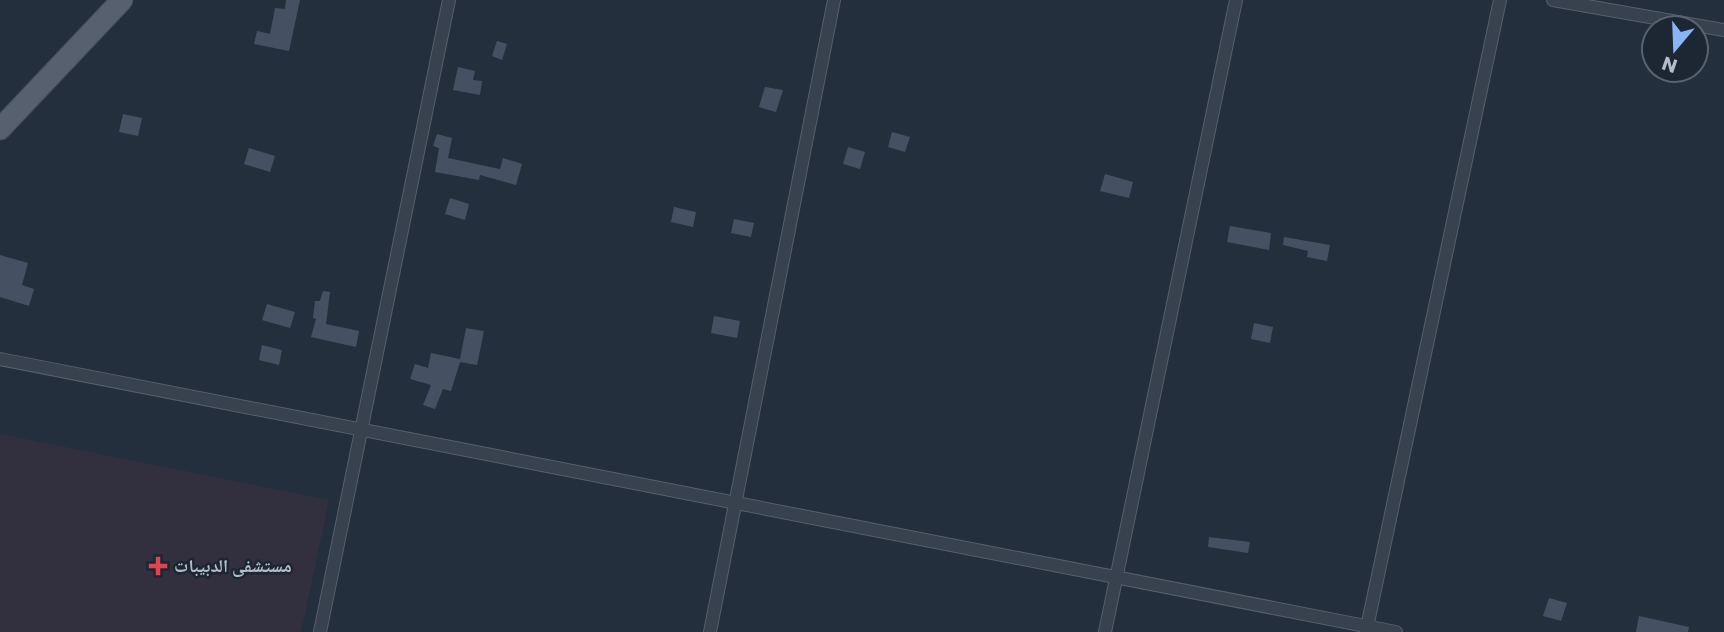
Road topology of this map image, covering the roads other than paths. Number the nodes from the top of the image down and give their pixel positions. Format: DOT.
graph roads {
  1 [pos="122,0"];
  2 [pos="449,0"];
  3 [pos="834,0"];
  4 [pos="1236,0"];
  5 [pos="1500,0"];
  6 [pos="1553,0"];
  7 [pos="1724,30"];
  8 [pos="0,128"];
  9 [pos="0,359"];
  10 [pos="362,430"];
  11 [pos="735,503"];
  12 [pos="1117,578"];
  13 [pos="1366,629"];
  14 [pos="320,632"];
  15 [pos="709,632"];
  16 [pos="1105,632"];
  17 [pos="1396,632"];
  1 -- 8 [label="main road"];
  2 -- 10 [label="street"];
  3 -- 11 [label="street"];
  4 -- 12 [label="street"];
  5 -- 13 [label="street"];
  6 -- 7 [label="street"];
  9 -- 10 [label="street"];
  10 -- 11 [label="street"];
  10 -- 14 [label="street"];
  11 -- 12 [label="street"];
  11 -- 15 [label="street"];
  12 -- 13 [label="street"];
  12 -- 16 [label="street"];
  13 -- 17 [label="street"];
}
